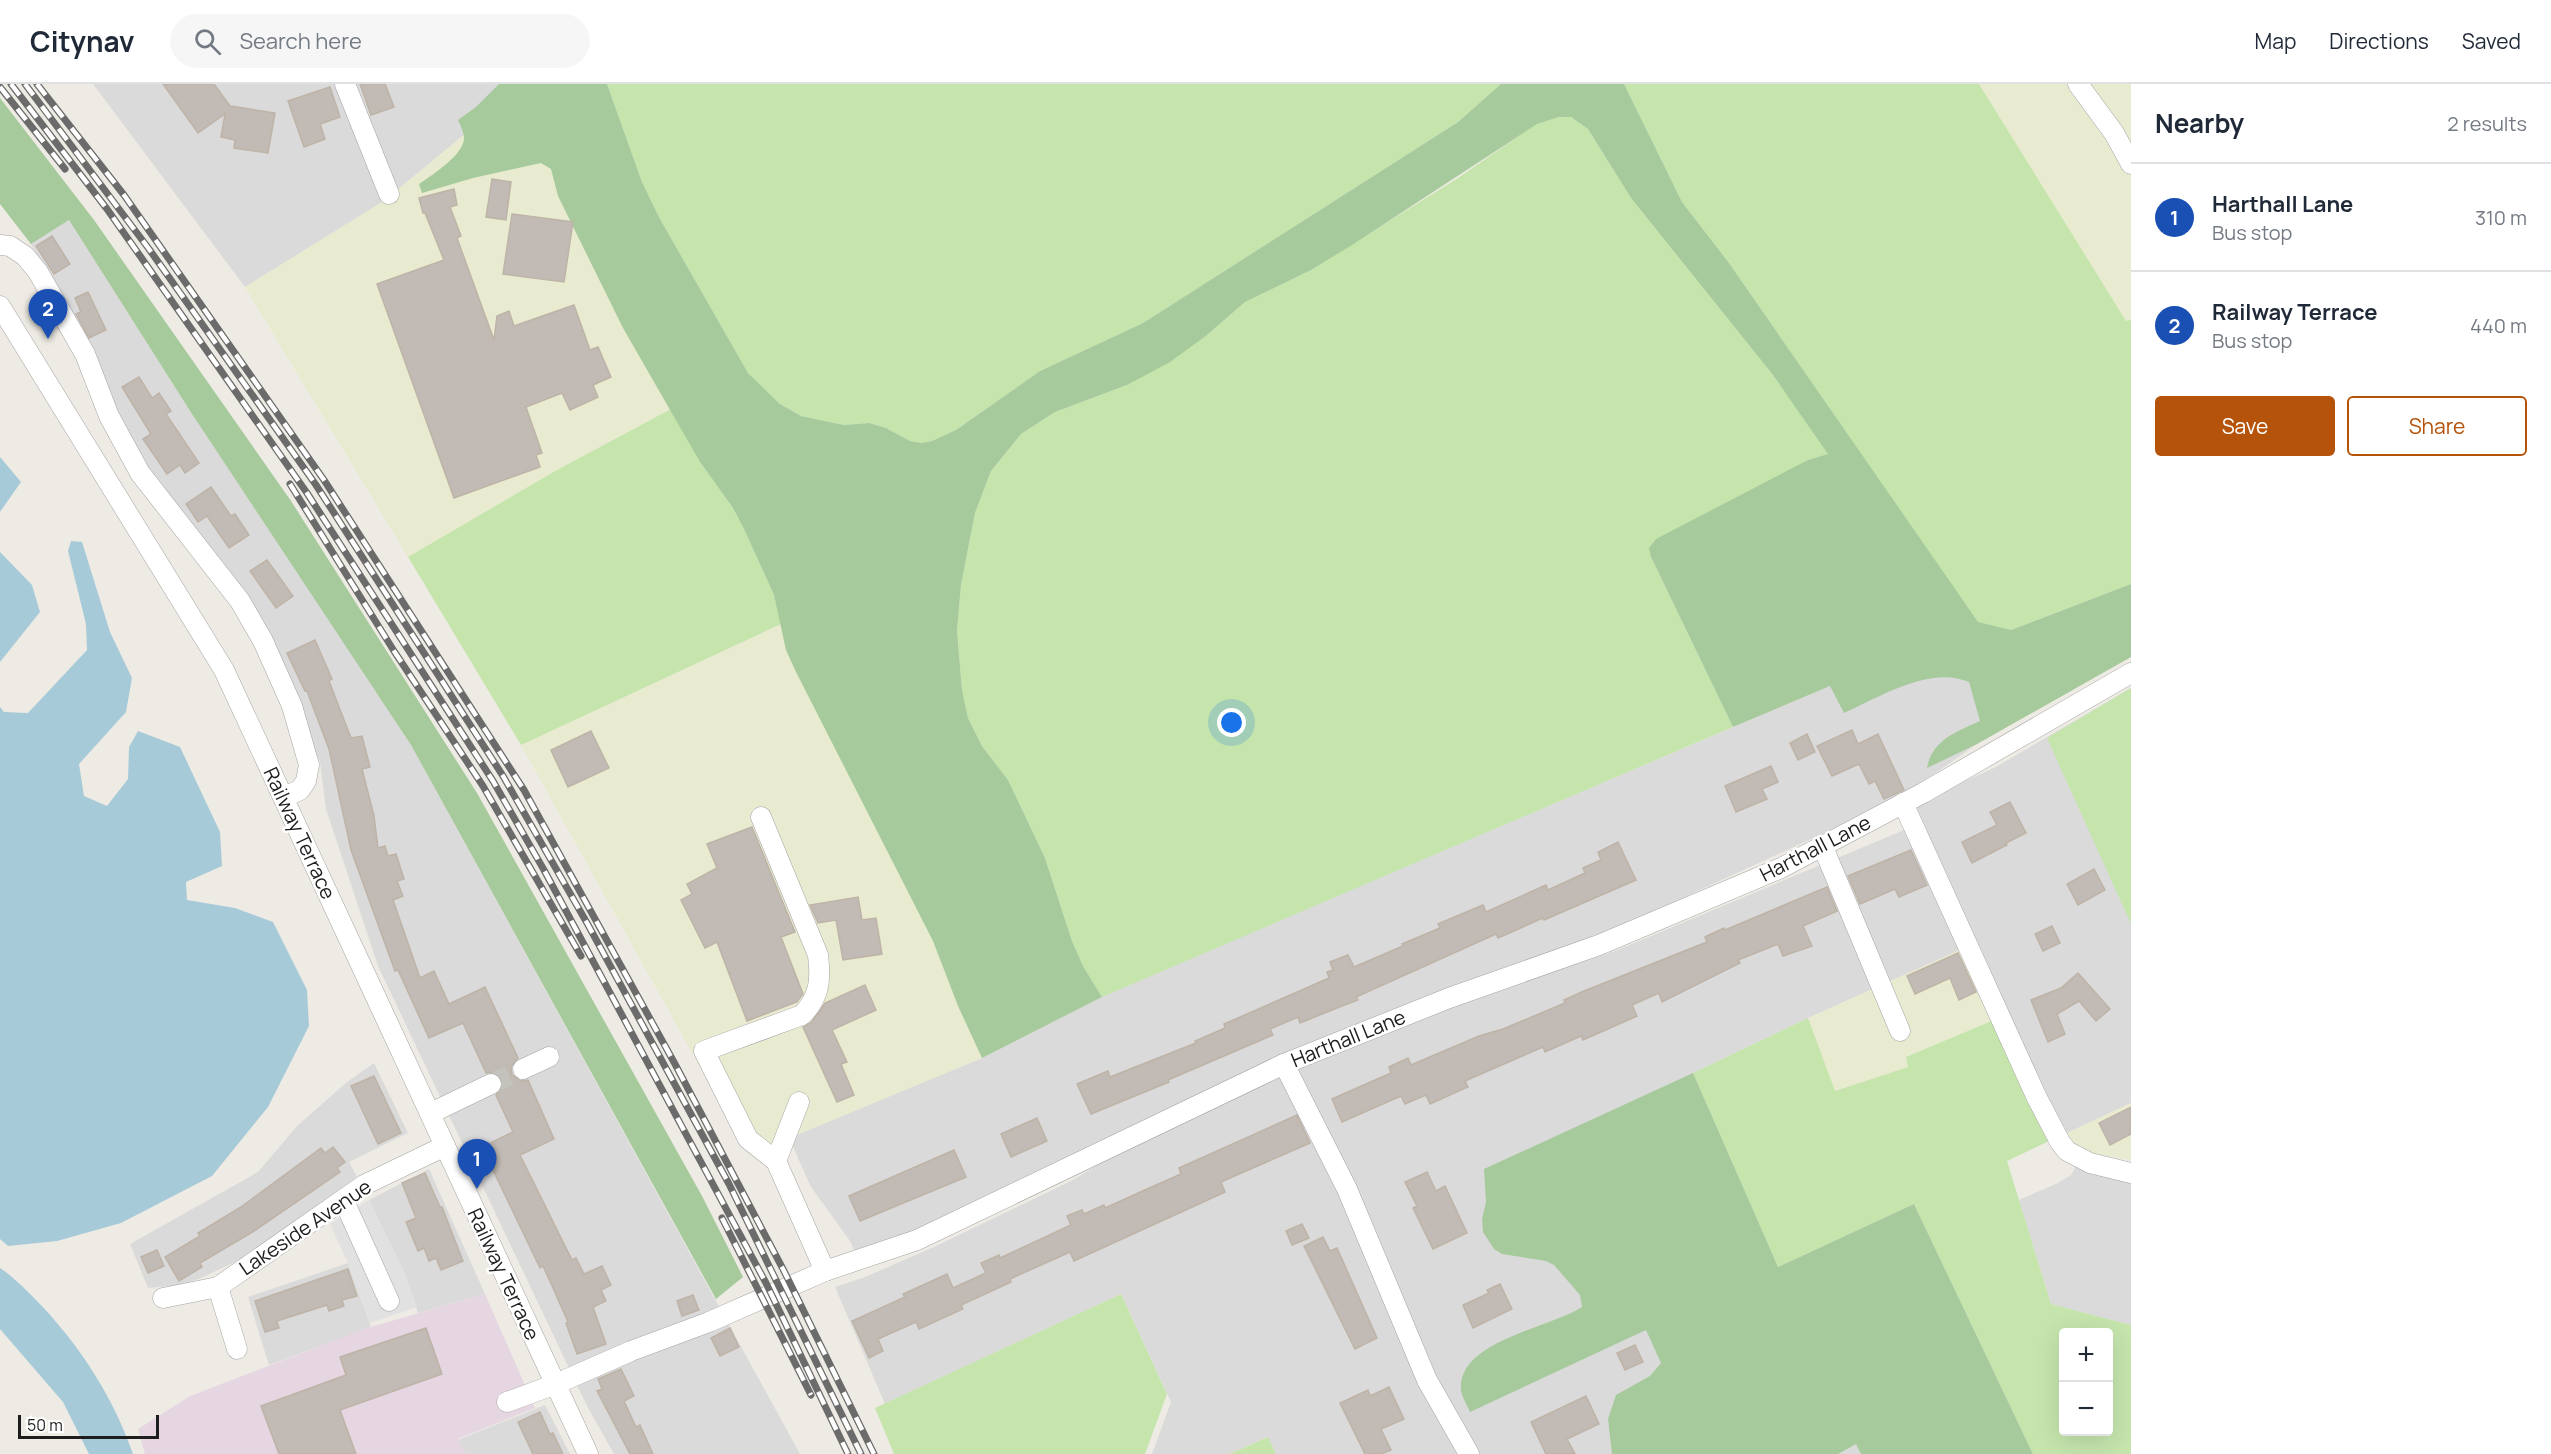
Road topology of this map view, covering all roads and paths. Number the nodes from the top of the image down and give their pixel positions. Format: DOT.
graph roads {
  1 [pos="345,84"];
  2 [pos="2078,84"];
  3 [pos="2131,164"];
  4 [pos="389,195"];
  5 [pos="0,245"];
  6 [pos="0,306"];
  7 [pos="2131,673"];
  8 [pos="284,797"];
  9 [pos="1903,803"];
  10 [pos="761,817"];
  11 [pos="1823,847"];
  12 [pos="1900,1031"];
  13 [pos="549,1056"];
  14 [pos="1284,1064"];
  15 [pos="522,1069"];
  16 [pos="491,1084"];
  17 [pos="799,1102"];
  18 [pos="430,1113"];
  19 [pos="445,1146"];
  20 [pos="776,1161"];
  21 [pos="2131,1173"];
  22 [pos="344,1201"];
  23 [pos="825,1271"];
  24 [pos="218,1287"];
  25 [pos="162,1298"];
  26 [pos="390,1300"];
  27 [pos="237,1349"];
  28 [pos="555,1384"];
  29 [pos="507,1402"];
  30 [pos="588,1454"];
  31 [pos="1469,1454"];
  1 -- 4 [label="street"];
  2 -- 3 [label="street"];
  5 -- 8 [label="street"];
  6 -- 8 [label="street, Railway Terrace"];
  7 -- 9 [label="street, Harthall Lane"];
  8 -- 18 [label="street, Railway Terrace"];
  9 -- 11 [label="street, Harthall Lane"];
  9 -- 21 [label="street"];
  10 -- 20 [label="street"];
  11 -- 12 [label="street"];
  11 -- 14 [label="street, Harthall Lane"];
  13 -- 15 [label="street"];
  14 -- 23 [label="street, Harthall Lane"];
  14 -- 31 [label="street"];
  16 -- 18 [label="street"];
  17 -- 20 [label="street"];
  18 -- 19 [label="street, Railway Terrace"];
  19 -- 22 [label="street, Lakeside Avenue"];
  19 -- 28 [label="street, Railway Terrace"];
  20 -- 23 [label="street"];
  22 -- 24 [label="street, Lakeside Avenue"];
  22 -- 26 [label="street"];
  23 -- 28 [label="street, Harthall Lane"];
  24 -- 25 [label="street, Lakeside Avenue"];
  24 -- 27 [label="street"];
  28 -- 29 [label="street, Harthall Lane"];
  28 -- 30 [label="street, Railway Terrace"];
}
